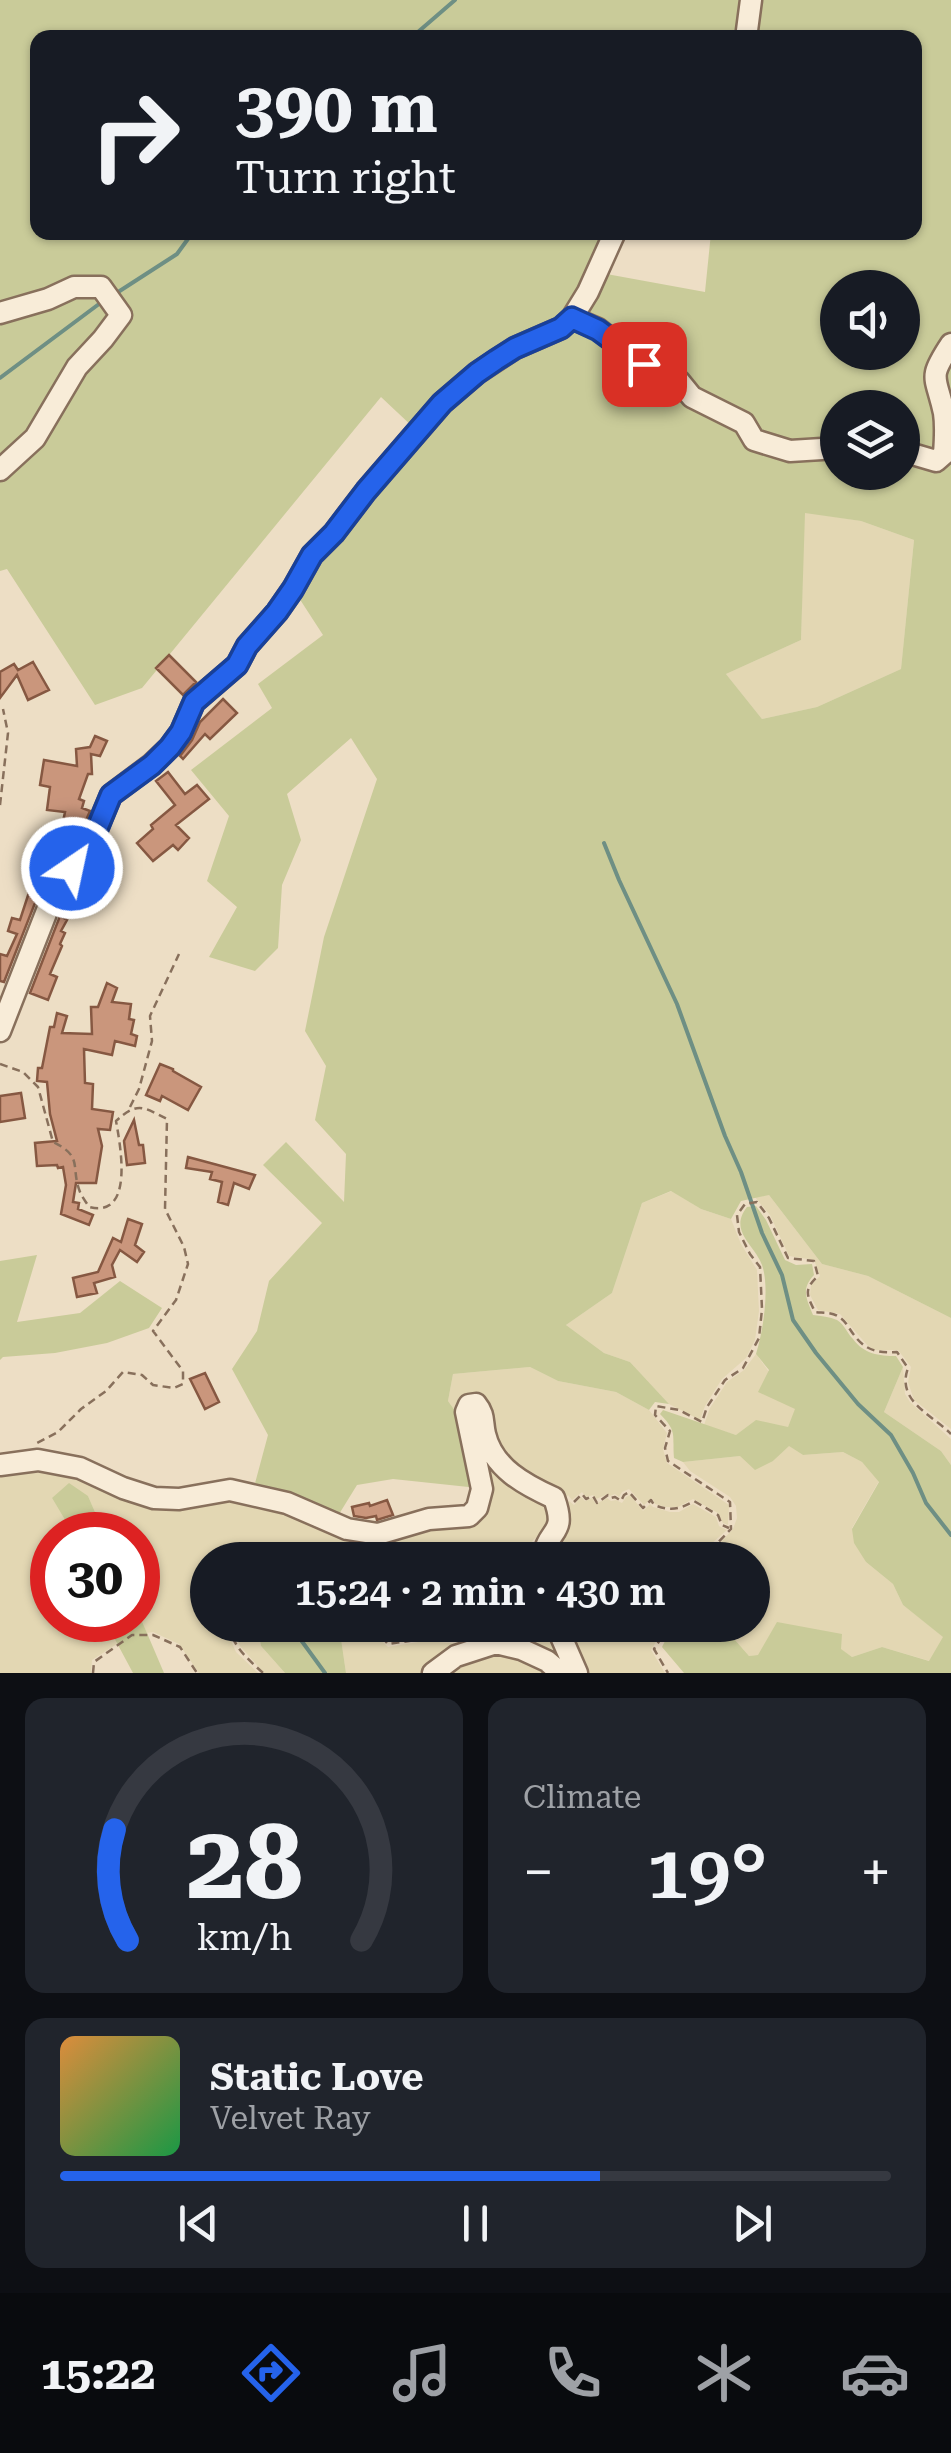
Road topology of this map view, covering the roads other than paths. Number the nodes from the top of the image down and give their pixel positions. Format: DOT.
graph roads {
  1 [pos="751,0"];
  2 [pos="747,30"];
  3 [pos="611,240"];
  4 [pos="0,313"];
  5 [pos="572,318"];
  6 [pos="951,344"];
  7 [pos="820,449"];
  8 [pos="920,457"];
  9 [pos="0,470"];
  10 [pos="0,1031"];
  11 [pos="0,1465"];
  12 [pos="547,1542"];
  13 [pos="563,1642"];
  14 [pos="433,1673"];
  15 [pos="562,1673"];
  16 [pos="577,1673"];
  1 -- 2 [label="street"];
  3 -- 5 [label="street"];
  4 -- 9 [label="street"];
  5 -- 7 [label="street"];
  5 -- 10 [label="street"];
  6 -- 8 [label="street"];
  11 -- 12 [label="street"];
  13 -- 16 [label="street"];
  14 -- 15 [label="street"];
}
